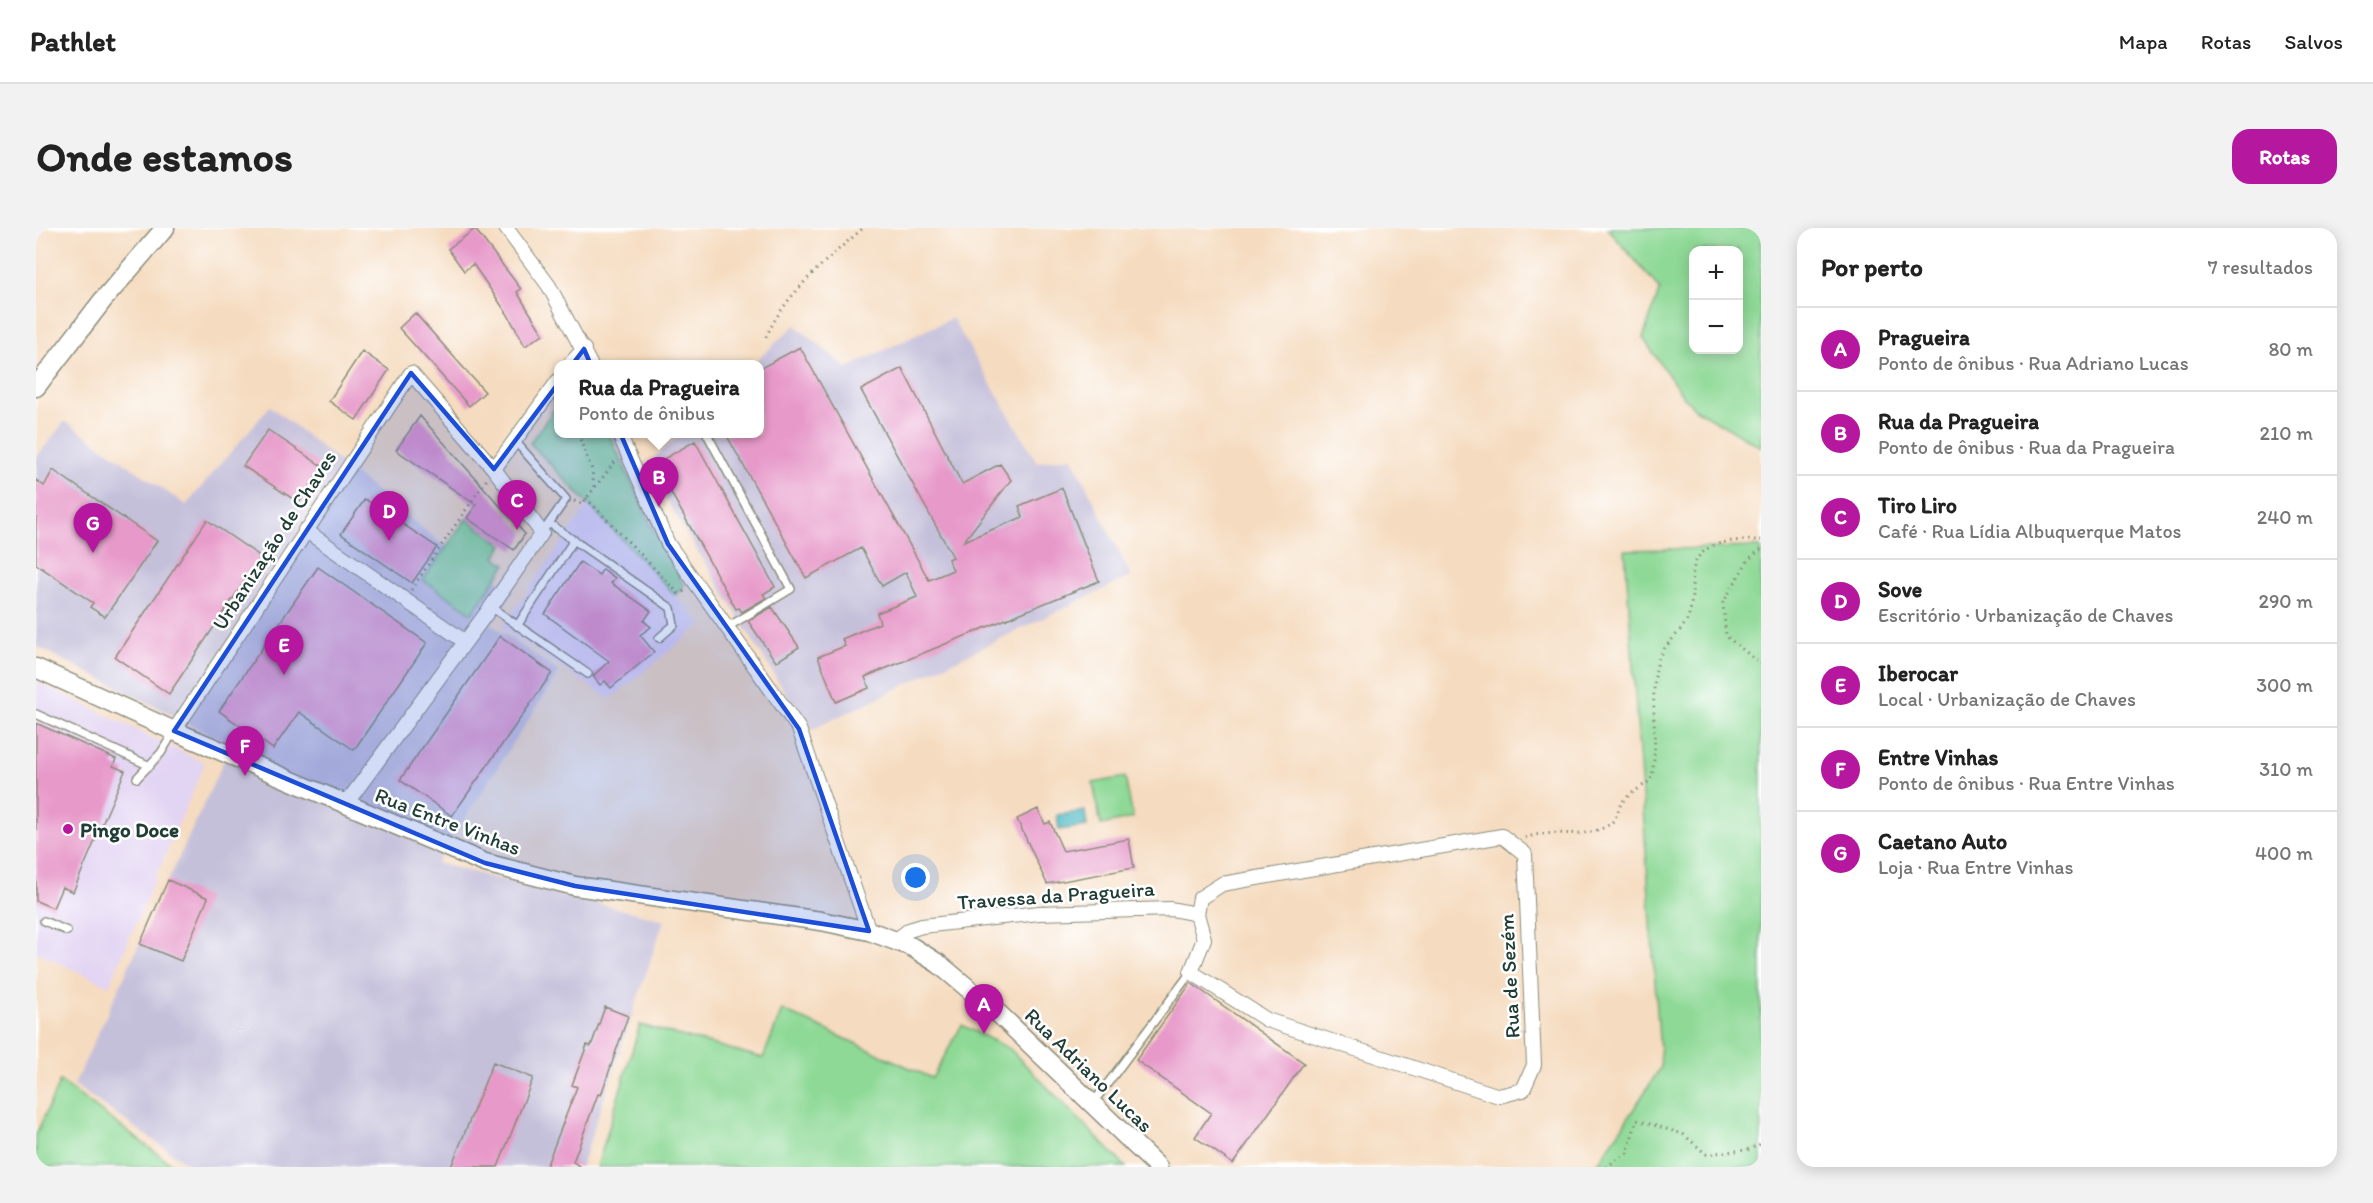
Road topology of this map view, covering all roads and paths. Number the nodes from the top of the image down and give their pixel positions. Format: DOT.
graph roads {
  1 [pos="165,228"];
  2 [pos="506,228"];
  3 [pos="863,228"];
  4 [pos="766,338"];
  5 [pos="584,349"];
  6 [pos="574,360"];
  7 [pos="588,360"];
  8 [pos="36,387"];
  9 [pos="554,387"];
  10 [pos="580,438"];
  11 [pos="622,438"];
  12 [pos="709,438"];
  13 [pos="515,441"];
  14 [pos="626,448"];
  15 [pos="494,469"];
  16 [pos="594,488"];
  17 [pos="586,498"];
  18 [pos="566,499"];
  19 [pos="545,528"];
  20 [pos="305,530"];
  21 [pos="574,540"];
  22 [pos="1761,540"];
  23 [pos="1761,549"];
  24 [pos="695,584"];
  25 [pos="405,599"];
  26 [pos="490,607"];
  27 [pos="517,626"];
  28 [pos="726,628"];
  29 [pos="659,638"];
  30 [pos="464,641"];
  31 [pos="1761,664"];
  32 [pos="36,668"];
  33 [pos="588,674"];
  34 [pos="36,714"];
  35 [pos="174,731"];
  36 [pos="150,766"];
  37 [pos="136,778"];
  38 [pos="345,805"];
  39 [pos="1512,844"];
  40 [pos="1197,914"];
  41 [pos="44,921"];
  42 [pos="67,931"];
  43 [pos="869,931"];
  44 [pos="896,940"];
  45 [pos="1191,972"];
  46 [pos="1092,1104"];
  47 [pos="1761,1144"];
  48 [pos="1158,1167"];
  49 [pos="1606,1167"];
  1 -- 8 [label="street"];
  2 -- 5 [label="street"];
  3 -- 4 [label="path"];
  5 -- 6 [label="street"];
  5 -- 7 [label="street"];
  9 -- 13 [label="street"];
  10 -- 16 [label="path"];
  11 -- 14 [label="street"];
  12 -- 28 [label="lane"];
  13 -- 15 [label="street"];
  13 -- 18 [label="lane"];
  14 -- 16 [label="path"];
  14 -- 24 [label="street"];
  15 -- 19 [label="street"];
  15 -- 20 [label="street, Urbanização de Chaves"];
  15 -- 25 [label="path"];
  16 -- 17 [label="path"];
  17 -- 18 [label="path"];
  17 -- 24 [label="path"];
  18 -- 19 [label="lane"];
  19 -- 21 [label="lane"];
  19 -- 26 [label="street"];
  20 -- 25 [label="street"];
  20 -- 35 [label="street, Urbanização de Chaves"];
  21 -- 27 [label="lane"];
  21 -- 29 [label="lane"];
  22 -- 39 [label="path"];
  23 -- 31 [label="path"];
  24 -- 28 [label="street"];
  25 -- 30 [label="street"];
  26 -- 27 [label="lane"];
  26 -- 30 [label="street"];
  27 -- 33 [label="lane"];
  28 -- 43 [label="street"];
  30 -- 38 [label="street"];
  32 -- 35 [label="street, Rua Entre Vinhas"];
  34 -- 36 [label="lane"];
  35 -- 36 [label="lane"];
  35 -- 38 [label="street, Rua Entre Vinhas"];
  36 -- 37 [label="lane"];
  38 -- 43 [label="street, Rua Entre Vinhas"];
  39 -- 40 [label="street"];
  39 -- 45 [label="street, Rua de Sezém"];
  40 -- 44 [label="street, Travessa da Pragueira"];
  40 -- 45 [label="street"];
  41 -- 42 [label="lane"];
  43 -- 44 [label="street, Rua Adriano Lucas"];
  44 -- 46 [label="street, Rua Adriano Lucas"];
  45 -- 46 [label="lane"];
  46 -- 48 [label="street, Rua Adriano Lucas"];
  47 -- 49 [label="path"];
}
